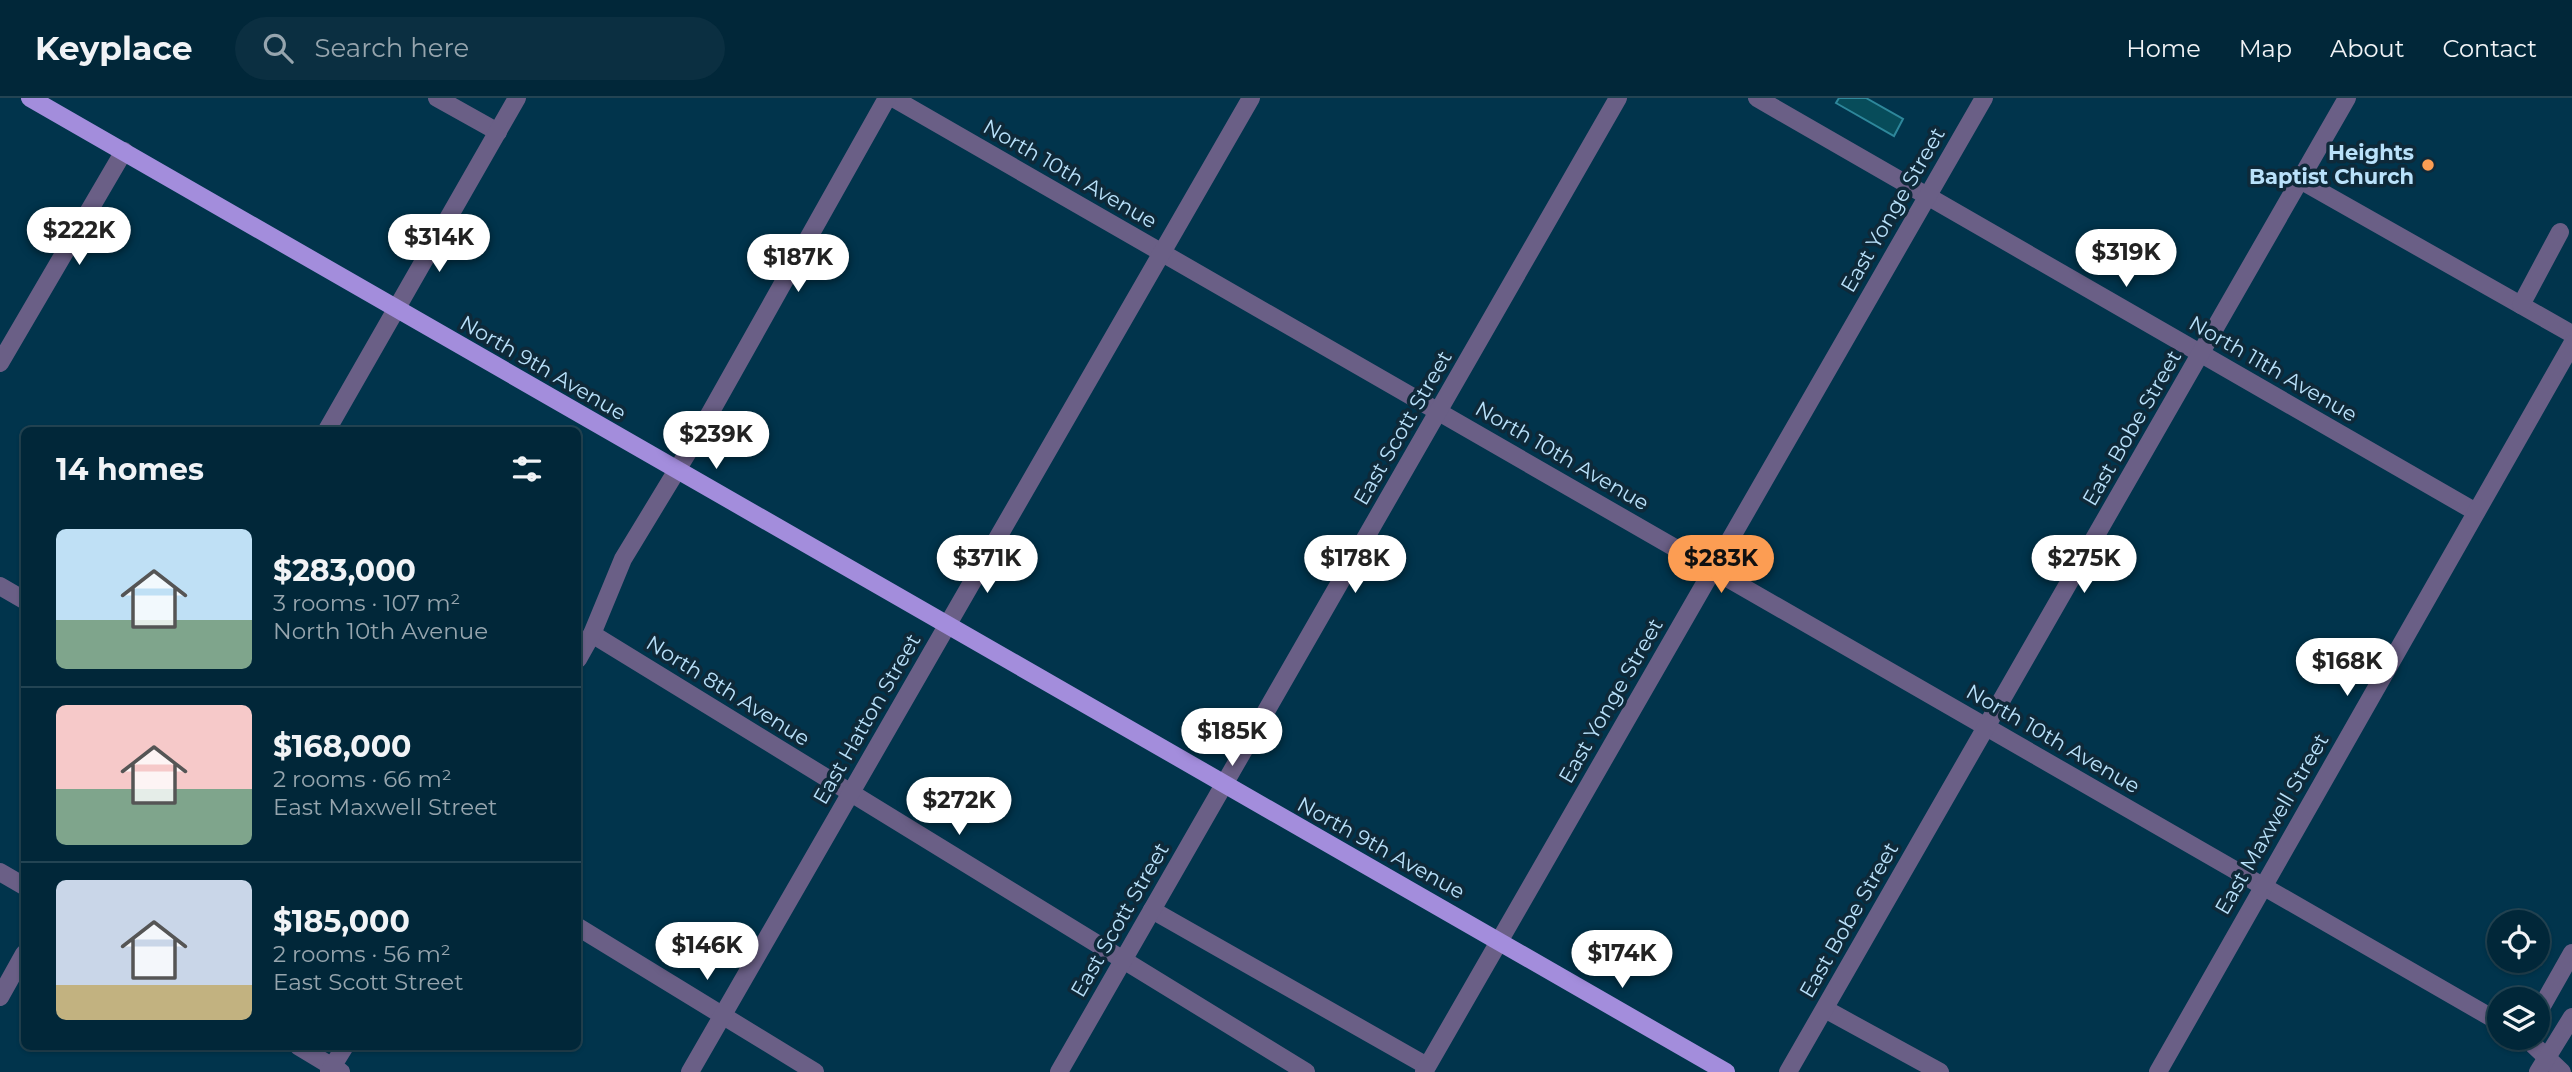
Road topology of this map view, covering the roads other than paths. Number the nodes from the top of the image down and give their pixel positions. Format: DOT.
graph roads {
  1 [pos="30,98"];
  2 [pos="437,98"];
  3 [pos="517,98"];
  4 [pos="887,98"];
  5 [pos="893,98"];
  6 [pos="1251,98"];
  7 [pos="1618,98"];
  8 [pos="1757,98"];
  9 [pos="1984,98"];
  10 [pos="2347,98"];
  11 [pos="498,132"];
  12 [pos="124,151"];
  13 [pos="2300,180"];
  14 [pos="1927,197"];
  15 [pos="2560,232"];
  16 [pos="1162,253"];
  17 [pos="2521,305"];
  18 [pos="397,309"];
  19 [pos="2572,334"];
  20 [pos="2572,344"];
  21 [pos="2201,354"];
  22 [pos="0,363"];
  23 [pos="1438,412"];
  24 [pos="329,427"];
  25 [pos="677,471"];
  26 [pos="2476,512"];
  27 [pos="1713,570"];
  28 [pos="0,586"];
  29 [pos="21,598"];
  30 [pos="947,625"];
  31 [pos="592,634"];
  32 [pos="581,654"];
  33 [pos="1986,727"];
  34 [pos="1224,785"];
  35 [pos="850,793"];
  36 [pos="0,872"];
  37 [pos="21,884"];
  38 [pos="2263,886"];
  39 [pos="1152,910"];
  40 [pos="581,929"];
  41 [pos="1499,941"];
  42 [pos="2572,953"];
  43 [pos="21,959"];
  44 [pos="1124,959"];
  45 [pos="2550,992"];
  46 [pos="0,997"];
  47 [pos="1825,1009"];
  48 [pos="723,1015"];
  49 [pos="2487,1015"];
  50 [pos="2572,1017"];
  51 [pos="2566,1041"];
  52 [pos="304,1050"];
  53 [pos="343,1050"];
  54 [pos="2534,1050"];
  55 [pos="2543,1065"];
  56 [pos="1426,1069"];
  57 [pos="334,1070"];
  58 [pos="690,1072"];
  59 [pos="815,1072"];
  60 [pos="1059,1072"];
  61 [pos="1306,1072"];
  62 [pos="1726,1072"];
  63 [pos="1788,1072"];
  64 [pos="1940,1072"];
  65 [pos="2158,1072"];
  66 [pos="2562,1072"];
  1 -- 12 [label="main road, North 9th Avenue"];
  2 -- 11 [label="street"];
  3 -- 11 [label="street"];
  4 -- 25 [label="street"];
  5 -- 16 [label="street, North 10th Avenue"];
  6 -- 16 [label="street, East Hatton Street"];
  7 -- 23 [label="street, East Scott Street"];
  8 -- 14 [label="street, North 11th Avenue"];
  9 -- 14 [label="street, East Yonge Street"];
  10 -- 13 [label="street, East Bobe Street"];
  11 -- 18 [label="street"];
  12 -- 18 [label="main road, North 9th Avenue"];
  12 -- 22 [label="street"];
  13 -- 17 [label="street"];
  13 -- 21 [label="street, East Bobe Street"];
  14 -- 21 [label="street, North 11th Avenue"];
  14 -- 27 [label="street, East Yonge Street"];
  15 -- 17 [label="street"];
  16 -- 23 [label="street, North 10th Avenue"];
  16 -- 30 [label="street, East Hatton Street"];
  17 -- 19 [label="street"];
  18 -- 24 [label="street"];
  18 -- 25 [label="main road, North 9th Avenue"];
  20 -- 26 [label="street, East Maxwell Street"];
  21 -- 26 [label="street, North 11th Avenue"];
  21 -- 33 [label="street, East Bobe Street"];
  23 -- 27 [label="street, North 10th Avenue"];
  23 -- 34 [label="street, East Scott Street"];
  25 -- 30 [label="main road, North 9th Avenue"];
  25 -- 31 [label="street"];
  26 -- 38 [label="street, East Maxwell Street"];
  27 -- 33 [label="street, North 10th Avenue"];
  27 -- 41 [label="street, East Yonge Street"];
  28 -- 29 [label="street"];
  30 -- 34 [label="main road, North 9th Avenue"];
  30 -- 35 [label="street, East Hatton Street"];
  31 -- 32 [label="street"];
  31 -- 35 [label="street, North 8th Avenue"];
  33 -- 38 [label="street, North 10th Avenue"];
  33 -- 47 [label="street, East Bobe Street"];
  34 -- 39 [label="street, East Scott Street"];
  34 -- 41 [label="main road, North 9th Avenue"];
  35 -- 44 [label="street, North 8th Avenue"];
  35 -- 48 [label="street, East Hatton Street"];
  36 -- 37 [label="street"];
  38 -- 49 [label="street, North 10th Avenue"];
  38 -- 65 [label="street, East Maxwell Street"];
  39 -- 44 [label="street, East Scott Street"];
  39 -- 56 [label="street"];
  40 -- 48 [label="street"];
  41 -- 56 [label="street, East Yonge Street"];
  41 -- 62 [label="main road, North 9th Avenue"];
  42 -- 45 [label="street"];
  43 -- 46 [label="street"];
  44 -- 60 [label="street, East Scott Street"];
  44 -- 61 [label="street, North 8th Avenue"];
  47 -- 63 [label="street, East Bobe Street"];
  47 -- 64 [label="street"];
  48 -- 58 [label="street, East Hatton Street"];
  48 -- 59 [label="street"];
  50 -- 51 [label="street"];
  51 -- 55 [label="street"];
  52 -- 57 [label="street"];
  53 -- 57 [label="street"];
  54 -- 55 [label="street"];
  55 -- 66 [label="street"];
}
